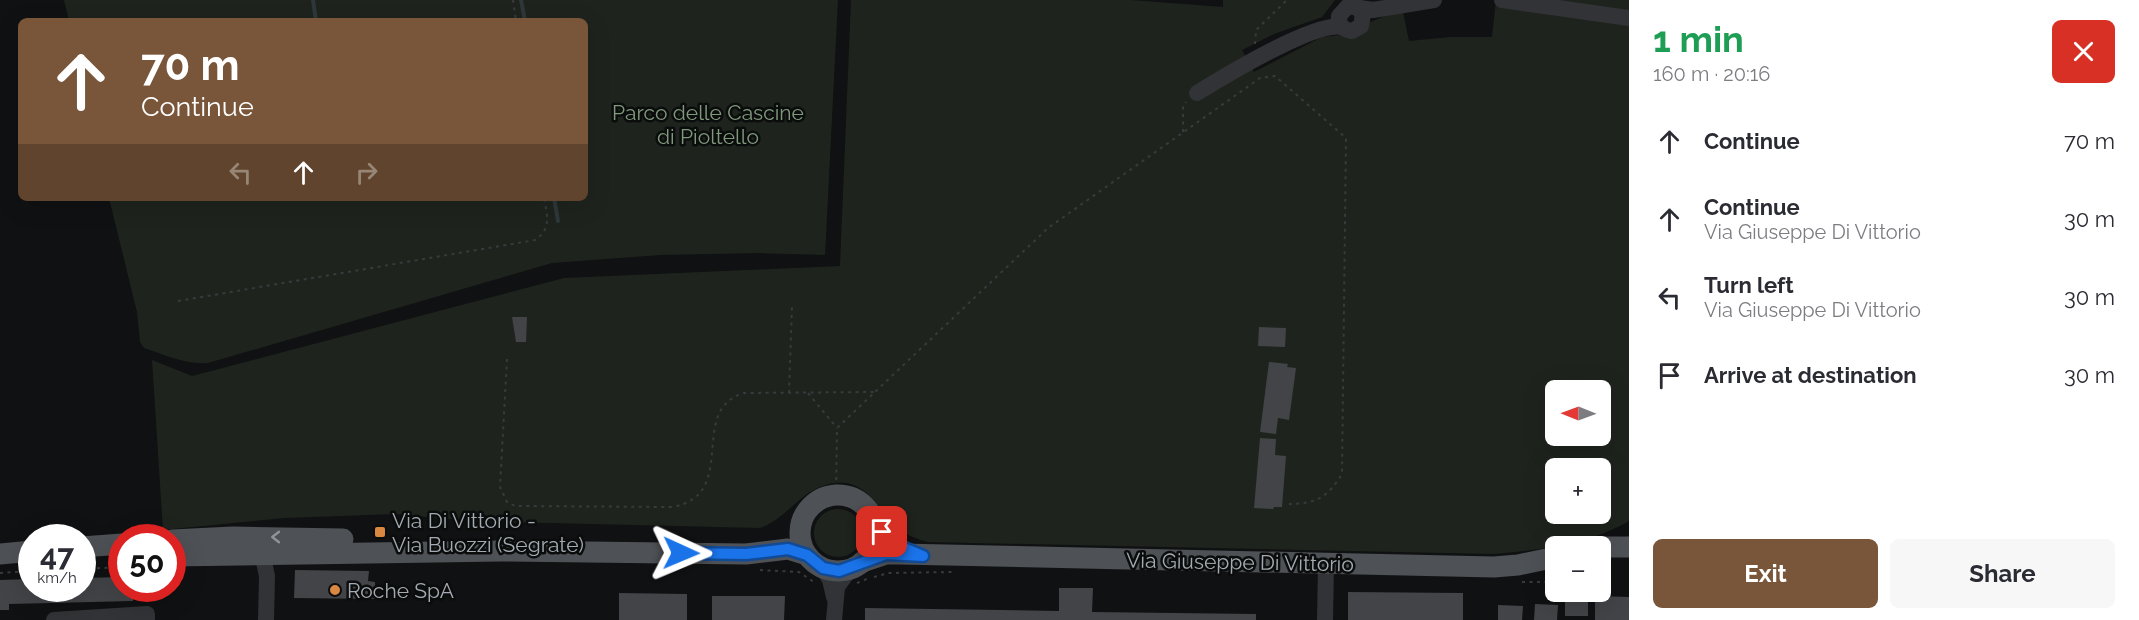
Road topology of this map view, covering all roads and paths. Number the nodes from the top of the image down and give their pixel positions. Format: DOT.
graph roads {
  1 [pos="513,0"];
  2 [pos="1287,0"];
  3 [pos="1434,0"];
  4 [pos="1502,0"];
  5 [pos="516,18"];
  6 [pos="1629,18"];
  7 [pos="1255,59"];
  8 [pos="1197,93"];
  9 [pos="1183,132"];
  10 [pos="544,201"];
  11 [pos="178,301"];
  12 [pos="792,306"];
  13 [pos="507,359"];
  14 [pos="875,392"];
  15 [pos="789,393"];
  16 [pos="808,393"];
  17 [pos="837,428"];
  18 [pos="836,495"];
  19 [pos="1289,504"];
  20 [pos="873,520"];
  21 [pos="802,521"];
  22 [pos="1629,531"];
  23 [pos="186,539"];
  24 [pos="1611,542"];
  25 [pos="1611,546"];
  26 [pos="186,547"];
  27 [pos="1629,547"];
  28 [pos="502,551"];
  29 [pos="18,552"];
  30 [pos="262,553"];
  31 [pos="0,554"];
  32 [pos="746,554"];
  33 [pos="186,556"];
  34 [pos="923,556"];
  35 [pos="1545,559"];
  36 [pos="18,561"];
  37 [pos="815,561"];
  38 [pos="0,562"];
  39 [pos="1326,564"];
  40 [pos="856,565"];
  41 [pos="18,572"];
  42 [pos="0,573"];
  43 [pos="834,598"];
  44 [pos="54,620"];
  45 [pos="147,620"];
  46 [pos="266,620"];
  47 [pos="834,620"];
  48 [pos="1325,620"];
  1 -- 5 [label="path"];
  2 -- 7 [label="path"];
  3 -- 7 [label="street"];
  4 -- 6 [label="street"];
  7 -- 8 [label="street"];
  8 -- 9 [label="path"];
  9 -- 14 [label="path"];
  9 -- 19 [label="path"];
  10 -- 11 [label="path"];
  12 -- 15 [label="path"];
  13 -- 15 [label="path"];
  14 -- 16 [label="path"];
  14 -- 17 [label="path"];
  15 -- 16 [label="path"];
  16 -- 17 [label="path"];
  17 -- 18 [label="path"];
  18 -- 20 [label="main road"];
  18 -- 21 [label="main road"];
  20 -- 34 [label="main road, Via Giuseppe Di Vittorio"];
  20 -- 40 [label="main road"];
  21 -- 32 [label="main road"];
  21 -- 37 [label="main road"];
  22 -- 24 [label="main road"];
  28 -- 23 [label="main road, one-way"];
  25 -- 27 [label="main road"];
  26 -- 30 [label="street"];
  28 -- 30 [label="main road"];
  28 -- 32 [label="main road"];
  29 -- 31 [label="main road"];
  30 -- 33 [label="main road"];
  30 -- 46 [label="street"];
  32 -- 37 [label="main road"];
  34 -- 39 [label="main road, Via Giuseppe Di Vittorio"];
  34 -- 40 [label="main road, Via Giuseppe Di Vittorio"];
  35 -- 39 [label="main road, Via Giuseppe Di Vittorio"];
  36 -- 38 [label="main road"];
  37 -- 40 [label="main road"];
  37 -- 43 [label="street"];
  39 -- 48 [label="street"];
  40 -- 43 [label="street"];
  41 -- 42 [label="path"];
  43 -- 47 [label="street"];
  44 -- 45 [label="street"];
}
